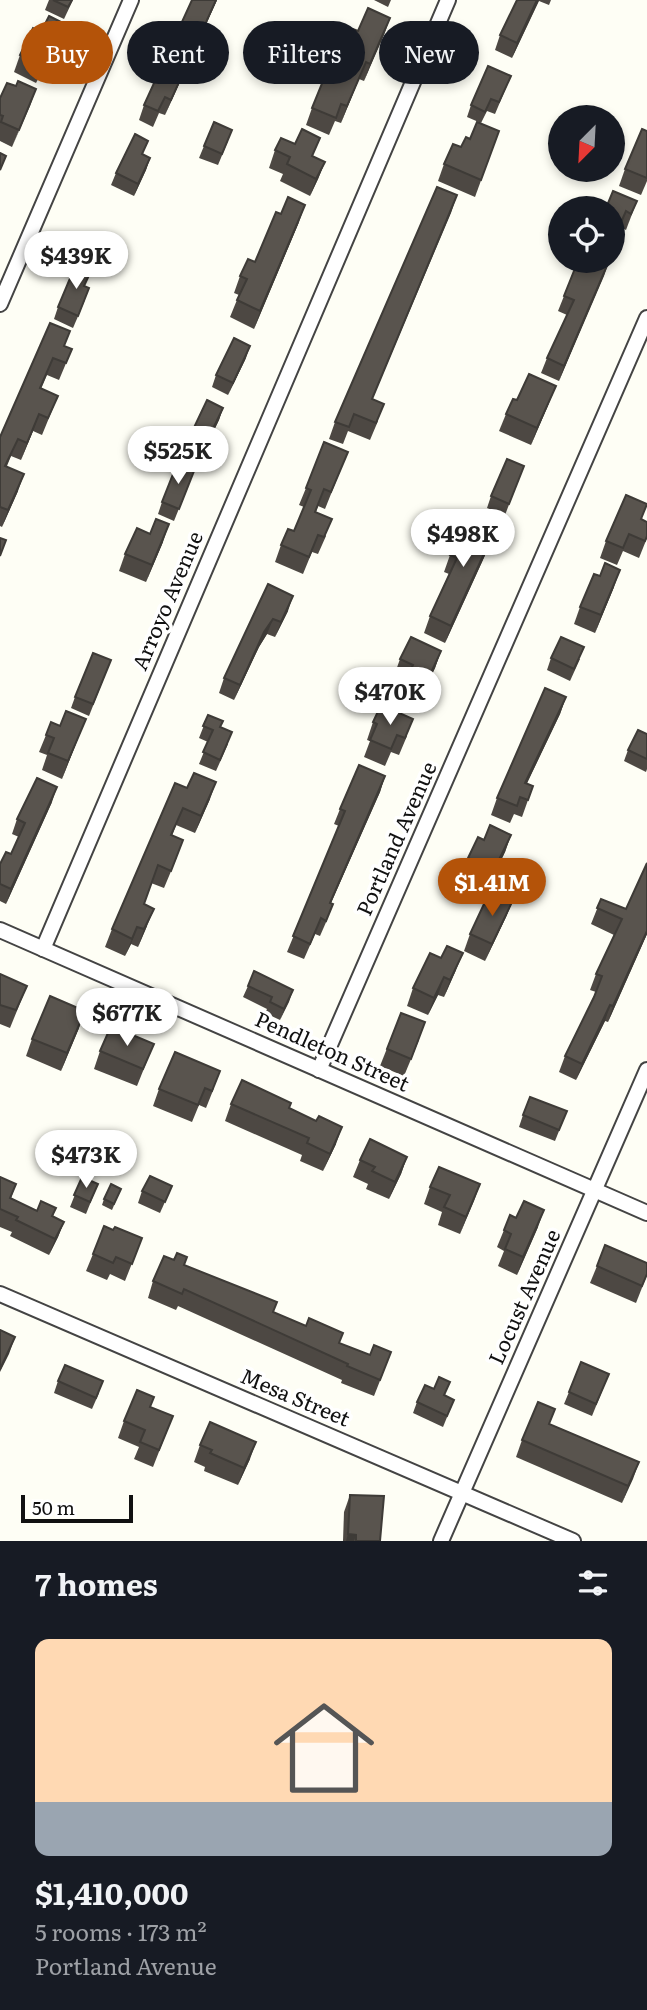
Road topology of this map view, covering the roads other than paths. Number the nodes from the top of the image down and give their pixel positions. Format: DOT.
graph roads {
  1 [pos="131,0"];
  2 [pos="448,0"];
  3 [pos="0,304"];
  4 [pos="647,318"];
  5 [pos="0,930"];
  6 [pos="43,949"];
  7 [pos="319,1070"];
  8 [pos="647,1070"];
  9 [pos="594,1190"];
  10 [pos="647,1213"];
  11 [pos="0,1294"];
  12 [pos="462,1493"];
  13 [pos="440,1541"];
  14 [pos="573,1541"];
  1 -- 3 [label="street"];
  2 -- 6 [label="street, Arroyo Avenue"];
  4 -- 7 [label="street, Portland Avenue"];
  5 -- 6 [label="street, Pendleton Street"];
  6 -- 7 [label="street, Pendleton Street"];
  7 -- 9 [label="street, Pendleton Street"];
  8 -- 9 [label="street, Locust Avenue"];
  9 -- 10 [label="street, Pendleton Street"];
  9 -- 12 [label="street, Locust Avenue"];
  11 -- 12 [label="street, Mesa Street"];
  12 -- 13 [label="street, Locust Avenue"];
  12 -- 14 [label="street, Mesa Street"];
}
